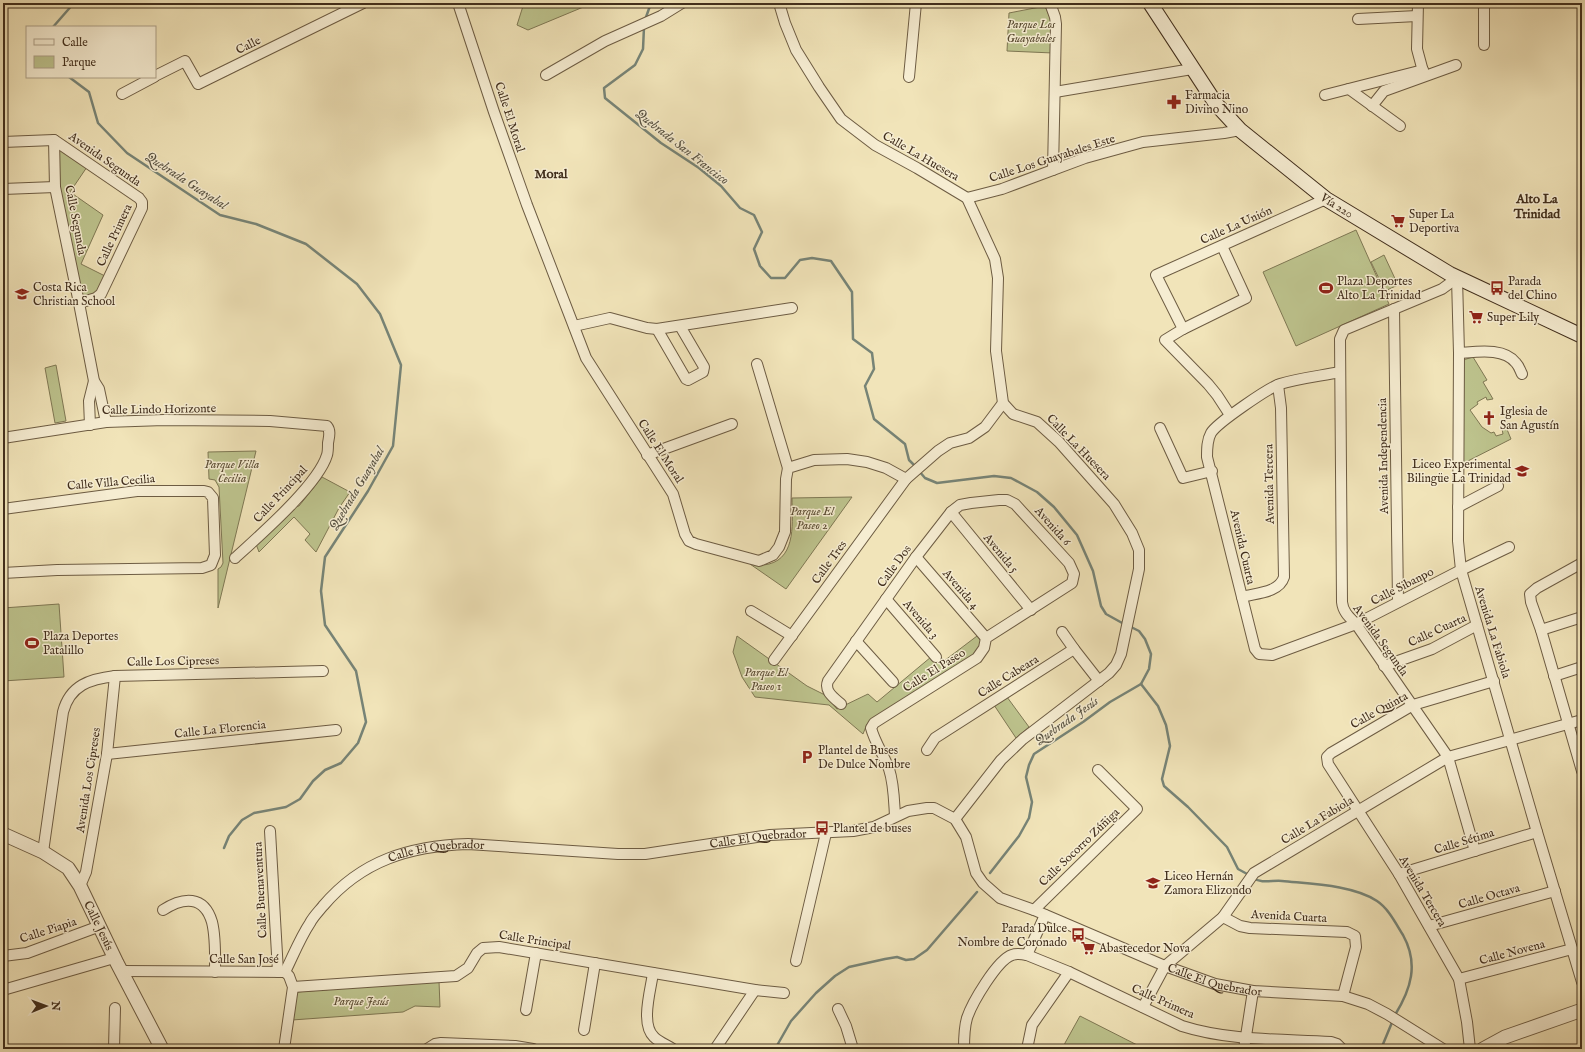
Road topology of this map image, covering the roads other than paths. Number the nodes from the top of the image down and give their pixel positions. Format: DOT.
graph roads {
  1 [pos="363,3"];
  2 [pos="458,3"];
  3 [pos="682,3"];
  4 [pos="779,3"];
  5 [pos="916,3"];
  6 [pos="1050,3"];
  7 [pos="1150,3"];
  8 [pos="1418,3"];
  9 [pos="1484,3"];
  10 [pos="1417,16"];
  11 [pos="1358,19"];
  12 [pos="1484,45"];
  13 [pos="1456,65"];
  14 [pos="1192,69"];
  15 [pos="1423,74"];
  16 [pos="156,76"];
  17 [pos="546,76"];
  18 [pos="909,77"];
  19 [pos="152,78"];
  20 [pos="1348,89"];
  21 [pos="1055,92"];
  22 [pos="122,94"];
  23 [pos="1325,95"];
  24 [pos="1372,106"];
  25 [pos="1400,126"];
  26 [pos="1240,130"];
  27 [pos="54,140"];
  28 [pos="3,142"];
  29 [pos="1053,170"];
  30 [pos="55,187"];
  31 [pos="3,189"];
  32 [pos="968,198"];
  33 [pos="1326,199"];
  34 [pos="142,202"];
  35 [pos="1222,246"];
  36 [pos="1457,278"];
  37 [pos="79,304"];
  38 [pos="792,308"];
  39 [pos="1394,309"];
  40 [pos="574,326"];
  41 [pos="680,326"];
  42 [pos="657,329"];
  43 [pos="1183,329"];
  44 [pos="1582,336"];
  45 [pos="1459,353"];
  46 [pos="756,364"];
  47 [pos="1340,372"];
  48 [pos="1522,374"];
  49 [pos="94,381"];
  50 [pos="1278,385"];
  51 [pos="1003,404"];
  52 [pos="1230,415"];
  53 [pos="270,421"];
  54 [pos="106,422"];
  55 [pos="732,424"];
  56 [pos="90,425"];
  57 [pos="1160,428"];
  58 [pos="3,438"];
  59 [pos="647,455"];
  60 [pos="788,468"];
  61 [pos="1212,471"];
  62 [pos="906,479"];
  63 [pos="1498,486"];
  64 [pos="1007,500"];
  65 [pos="1458,507"];
  66 [pos="3,509"];
  67 [pos="950,512"];
  68 [pos="1509,547"];
  69 [pos="916,557"];
  70 [pos="235,558"];
  71 [pos="1582,563"];
  72 [pos="1461,570"];
  73 [pos="3,573"];
  74 [pos="1242,597"];
  75 [pos="886,599"];
  76 [pos="1398,602"];
  77 [pos="1031,610"];
  78 [pos="751,611"];
  79 [pos="1582,617"];
  80 [pos="1356,624"];
  81 [pos="1477,625"];
  82 [pos="1541,630"];
  83 [pos="1062,632"];
  84 [pos="792,636"];
  85 [pos="986,638"];
  86 [pos="856,642"];
  87 [pos="1074,649"];
  88 [pos="1259,654"];
  89 [pos="936,657"];
  90 [pos="774,660"];
  91 [pos="1384,666"];
  92 [pos="1582,667"];
  93 [pos="323,670"];
  94 [pos="115,676"];
  95 [pos="1554,676"];
  96 [pos="1494,680"];
  97 [pos="1099,681"];
  98 [pos="893,682"];
  99 [pos="840,704"];
  100 [pos="1413,705"];
  101 [pos="1582,720"];
  102 [pos="1568,724"];
  103 [pos="336,730"];
  104 [pos="1511,740"];
  105 [pos="927,750"];
  106 [pos="107,754"];
  107 [pos="1327,757"];
  108 [pos="1448,757"];
  109 [pos="1098,770"];
  110 [pos="1582,771"];
  111 [pos="1359,810"];
  112 [pos="895,816"];
  113 [pos="954,819"];
  114 [pos="270,831"];
  115 [pos="1536,832"];
  116 [pos="826,833"];
  117 [pos="3,834"];
  118 [pos="1475,850"];
  119 [pos="43,852"];
  120 [pos="1399,874"];
  121 [pos="80,886"];
  122 [pos="1555,891"];
  123 [pos="163,910"];
  124 [pos="1034,910"];
  125 [pos="1045,915"];
  126 [pos="1223,917"];
  127 [pos="100,926"];
  128 [pos="1430,926"];
  129 [pos="1572,949"];
  130 [pos="536,953"];
  131 [pos="1027,955"];
  132 [pos="3,956"];
  133 [pos="114,958"];
  134 [pos="796,961"];
  135 [pos="595,963"];
  136 [pos="1165,966"];
  137 [pos="122,971"];
  138 [pos="215,972"];
  139 [pos="281,972"];
  140 [pos="1069,972"];
  141 [pos="653,973"];
  142 [pos="1459,979"];
  143 [pos="1582,982"];
  144 [pos="293,987"];
  145 [pos="3,990"];
  146 [pos="754,990"];
  147 [pos="1252,991"];
  148 [pos="784,993"];
  149 [pos="1343,996"];
  150 [pos="1143,1007"];
  151 [pos="115,1008"];
  152 [pos="838,1009"];
  153 [pos="526,1010"];
  154 [pos="1582,1010"];
  155 [pos="584,1030"];
  156 [pos="1246,1037"];
  157 [pos="485,1047"];
  158 [pos="428,1048"];
  159 [pos="114,1049"];
  160 [pos="162,1049"];
  161 [pos="284,1049"];
  162 [pos="533,1049"];
  163 [pos="673,1049"];
  164 [pos="715,1049"];
  165 [pos="853,1049"];
  166 [pos="964,1049"];
  167 [pos="1027,1049"];
  168 [pos="1244,1049"];
  169 [pos="1342,1049"];
  170 [pos="1443,1049"];
  171 [pos="1470,1049"];
  172 [pos="1483,1049"];
  1 -- 16 [label="street, Calle"];
  2 -- 40 [label="street, Calle El Moral"];
  3 -- 17 [label="street"];
  4 -- 32 [label="street, Calle La Huesera"];
  5 -- 18 [label="street"];
  6 -- 21 [label="street"];
  7 -- 14 [label="main road, Vía 220"];
  8 -- 10 [label="street"];
  9 -- 12 [label="street"];
  10 -- 11 [label="street"];
  10 -- 15 [label="street"];
  13 -- 15 [label="street"];
  14 -- 21 [label="street"];
  14 -- 26 [label="main road, Vía 220"];
  15 -- 20 [label="street"];
  15 -- 24 [label="street"];
  19 -- 22 [label="street, Calle"];
  20 -- 23 [label="street"];
  20 -- 24 [label="street"];
  21 -- 29 [label="street"];
  24 -- 25 [label="street"];
  26 -- 29 [label="street, Calle Los Guayabales Este"];
  26 -- 33 [label="main road, Vía 220"];
  27 -- 28 [label="street, Avenida Segunda"];
  27 -- 30 [label="street, Calle Segunda"];
  27 -- 34 [label="street, Avenida Segunda"];
  29 -- 32 [label="street, Calle Los Guayabales Este"];
  30 -- 31 [label="street"];
  30 -- 37 [label="street, Calle Segunda"];
  32 -- 51 [label="street"];
  33 -- 35 [label="street, Calle La Unión"];
  33 -- 36 [label="main road, Vía 220"];
  34 -- 37 [label="street, Calle Primera"];
  35 -- 43 [label="street"];
  35 -- 43 [label="street, Calle La Unión"];
  36 -- 39 [label="street"];
  36 -- 44 [label="main road, Vía 220"];
  36 -- 45 [label="street, Avenida La Fabiola"];
  37 -- 49 [label="street"];
  38 -- 41 [label="street"];
  39 -- 47 [label="street, Avenida Segunda"];
  39 -- 76 [label="street, Avenida Independencia"];
  40 -- 42 [label="street"];
  40 -- 59 [label="street, Calle El Moral"];
  41 -- 42 [label="street"];
  41 -- 42 [label="street"];
  43 -- 52 [label="street"];
  45 -- 48 [label="street"];
  45 -- 65 [label="street, Avenida La Fabiola"];
  46 -- 60 [label="street"];
  47 -- 50 [label="street"];
  47 -- 80 [label="street, Avenida Segunda"];
  49 -- 54 [label="street"];
  49 -- 56 [label="street"];
  50 -- 52 [label="street"];
  50 -- 74 [label="street, Avenida Tercera"];
  51 -- 62 [label="street"];
  51 -- 97 [label="street, Calle La Huesera"];
  52 -- 61 [label="street, Avenida Cuarta"];
  53 -- 54 [label="street, Calle Lindo Horizonte"];
  53 -- 70 [label="street, Calle Principal"];
  54 -- 56 [label="street, Calle Lindo Horizonte"];
  55 -- 59 [label="street"];
  56 -- 58 [label="street, Calle Lindo Horizonte"];
  57 -- 61 [label="street"];
  59 -- 60 [label="street, Calle El Moral"];
  60 -- 62 [label="street"];
  61 -- 74 [label="street, Avenida Cuarta"];
  62 -- 84 [label="street, Calle Tres"];
  63 -- 65 [label="street"];
  64 -- 67 [label="street, Calle Dos"];
  64 -- 77 [label="street, Avenida 6"];
  65 -- 72 [label="street, Avenida La Fabiola"];
  66 -- 73 [label="street, Calle Villa Cecilia"];
  67 -- 69 [label="street, Calle Dos"];
  67 -- 77 [label="street, Avenida 5"];
  68 -- 72 [label="street, Calle Sibanpo"];
  69 -- 75 [label="street, Calle Dos"];
  69 -- 85 [label="street, Avenida 4"];
  71 -- 82 [label="street"];
  72 -- 76 [label="street, Calle Sibanpo"];
  72 -- 81 [label="street, Avenida La Fabiola"];
  74 -- 88 [label="street, Avenida Cuarta"];
  75 -- 86 [label="street, Calle Dos"];
  75 -- 89 [label="street, Avenida 3"];
  76 -- 80 [label="street, Calle Sibanpo"];
  77 -- 85 [label="street"];
  78 -- 84 [label="street"];
  79 -- 82 [label="street"];
  80 -- 88 [label="street, Calle Sibanpo"];
  80 -- 91 [label="street, Avenida Segunda"];
  81 -- 91 [label="street, Calle Cuarta"];
  81 -- 96 [label="street, Avenida La Fabiola"];
  82 -- 95 [label="street"];
  83 -- 87 [label="street"];
  84 -- 90 [label="street, Calle Tres"];
  85 -- 112 [label="street, Calle El Paseo"];
  86 -- 98 [label="street"];
  86 -- 99 [label="street, Calle Dos"];
  87 -- 97 [label="street"];
  87 -- 105 [label="street, Calle Cabeara"];
  91 -- 100 [label="street, Avenida Segunda"];
  92 -- 95 [label="street"];
  93 -- 94 [label="street, Calle Los Cipreses"];
  94 -- 106 [label="street, Avenida Los Cipreses"];
  94 -- 119 [label="street, Calle Los Cipreses"];
  95 -- 102 [label="street"];
  96 -- 100 [label="street, Calle Quinta"];
  96 -- 104 [label="street, Avenida La Fabiola"];
  97 -- 113 [label="street, Calle La Huesera"];
  100 -- 107 [label="street, Calle Quinta"];
  100 -- 108 [label="street, Avenida Segunda"];
  101 -- 102 [label="street, Calle La Fabiola"];
  102 -- 104 [label="street, Calle La Fabiola"];
  102 -- 110 [label="street"];
  103 -- 106 [label="street, Calle La Florencia"];
  104 -- 108 [label="street, Calle La Fabiola"];
  104 -- 115 [label="street, Avenida La Fabiola"];
  106 -- 121 [label="street, Avenida Los Cipreses"];
  107 -- 111 [label="street, Avenida Tercera"];
  108 -- 111 [label="street, Calle La Fabiola"];
  108 -- 118 [label="street, Avenida Segunda"];
  109 -- 124 [label="street, Calle Socorro Zúñiga"];
  111 -- 120 [label="street, Avenida Tercera"];
  111 -- 126 [label="street, Calle La Fabiola"];
  112 -- 113 [label="street, Calle El Quebrador"];
  112 -- 116 [label="street, Calle El Quebrador"];
  113 -- 124 [label="street, Calle El Quebrador"];
  114 -- 139 [label="street, Calle Buenaventura"];
  115 -- 118 [label="street, Calle Sétima"];
  115 -- 122 [label="street, Avenida La Fabiola"];
  116 -- 134 [label="street"];
  116 -- 139 [label="street, Calle El Quebrador"];
  117 -- 119 [label="street, Calle Jesús"];
  118 -- 120 [label="street, Calle Sétima"];
  119 -- 121 [label="street, Calle Jesús"];
  120 -- 128 [label="street, Avenida Tercera"];
  121 -- 127 [label="street, Calle Jesús"];
  122 -- 128 [label="street, Calle Octava"];
  122 -- 129 [label="street, Avenida La Fabiola"];
  123 -- 138 [label="street"];
  124 -- 125 [label="street, Calle El Quebrador"];
  125 -- 131 [label="street"];
  125 -- 136 [label="street, Calle El Quebrador"];
  126 -- 136 [label="street, Calle La Fabiola"];
  126 -- 149 [label="street, Avenida Cuarta"];
  127 -- 132 [label="street, Calle Piapia"];
  127 -- 133 [label="street, Calle Jesús"];
  128 -- 142 [label="street, Avenida Tercera"];
  129 -- 142 [label="street, Calle Novena"];
  129 -- 143 [label="street, Avenida La Fabiola"];
  130 -- 135 [label="street, Calle Principal"];
  130 -- 144 [label="street, Calle Principal"];
  130 -- 153 [label="street"];
  131 -- 140 [label="street, Calle Primera"];
  131 -- 166 [label="street"];
  133 -- 137 [label="street, Calle Jesús"];
  133 -- 145 [label="street"];
  135 -- 141 [label="street, Calle Principal"];
  135 -- 155 [label="street"];
  136 -- 147 [label="street, Calle El Quebrador"];
  136 -- 150 [label="street"];
  137 -- 138 [label="street, Calle San José"];
  137 -- 160 [label="street, Calle Jesús"];
  138 -- 139 [label="street, Calle San José"];
  139 -- 144 [label="street, Calle San José"];
  140 -- 150 [label="street, Calle Primera"];
  140 -- 167 [label="street"];
  141 -- 146 [label="street, Calle Principal"];
  141 -- 163 [label="street"];
  142 -- 171 [label="street, Avenida Tercera"];
  144 -- 161 [label="street"];
  146 -- 148 [label="street, Calle Principal"];
  146 -- 164 [label="street"];
  147 -- 149 [label="street, Calle El Quebrador"];
  147 -- 156 [label="street"];
  149 -- 170 [label="street, Calle El Quebrador"];
  150 -- 156 [label="street, Calle Primera"];
  151 -- 159 [label="street"];
  152 -- 165 [label="street"];
  154 -- 172 [label="street"];
  156 -- 168 [label="street"];
  156 -- 169 [label="street, Calle Primera"];
  157 -- 158 [label="street"];
  157 -- 162 [label="street"];
}
